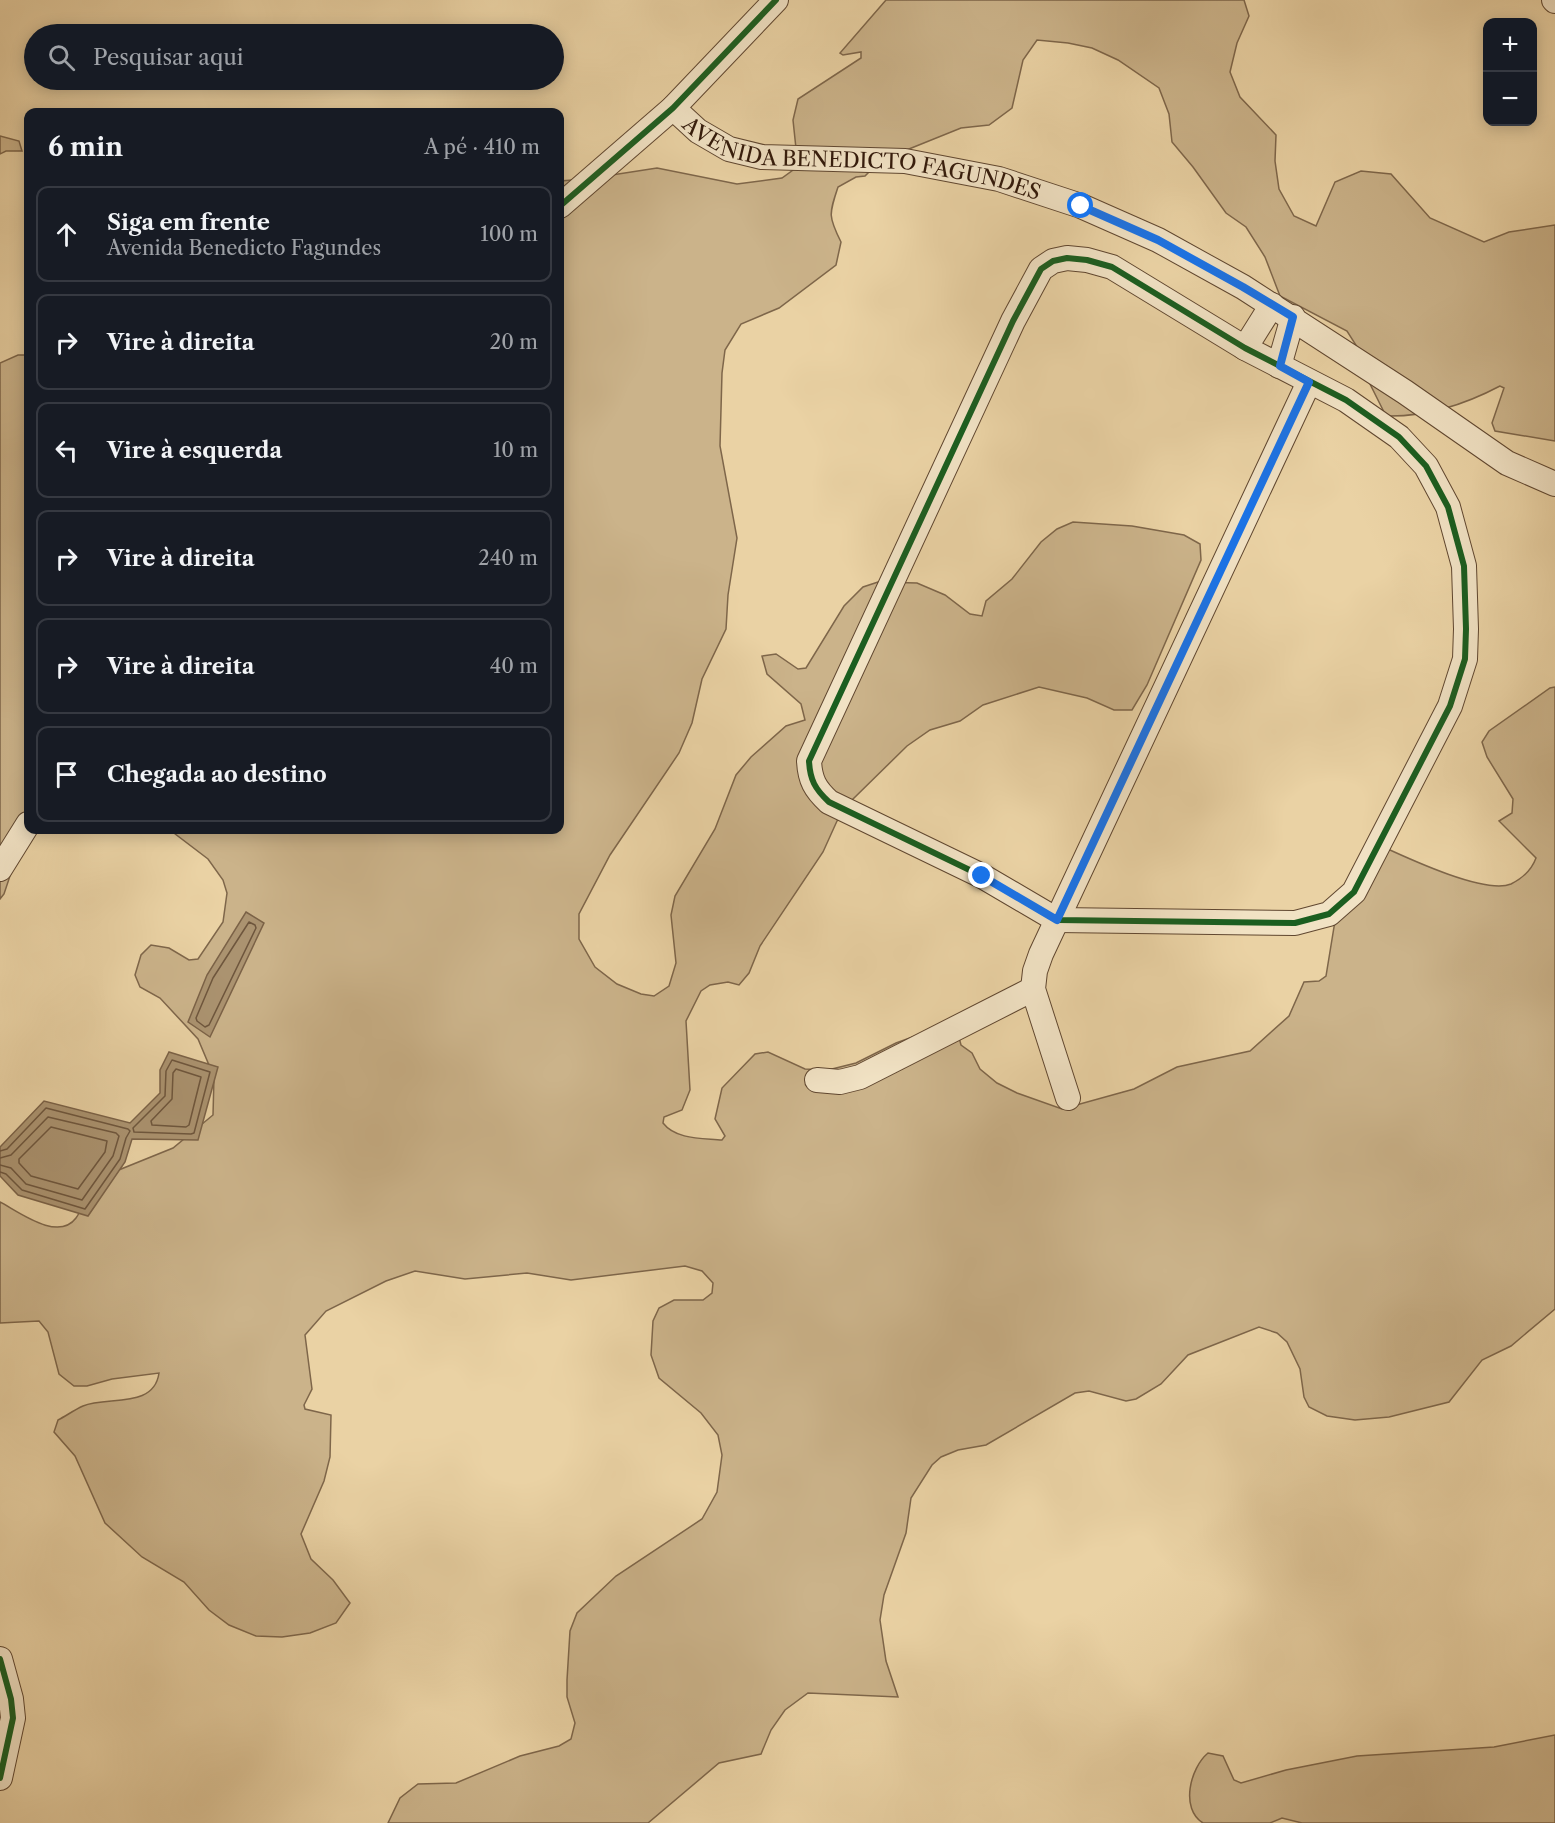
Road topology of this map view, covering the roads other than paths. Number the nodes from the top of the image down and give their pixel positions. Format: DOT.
graph roads {
  1 [pos="777,0"];
  2 [pos="673,108"];
  3 [pos="564,203"];
  4 [pos="1272,305"];
  5 [pos="1293,317"];
  6 [pos="1245,348"];
  7 [pos="1280,366"];
  8 [pos="1309,382"];
  9 [pos="1555,484"];
  10 [pos="24,830"];
  11 [pos="0,869"];
  12 [pos="1057,920"];
  13 [pos="1033,989"];
  14 [pos="817,1080"];
  15 [pos="1068,1098"];
  16 [pos="0,1659"];
  17 [pos="0,1778"];
  1 -- 2 [label="street"];
  2 -- 3 [label="street"];
  2 -- 4 [label="street, AVENIDA BENEDICTO FAGUNDES"];
  4 -- 5 [label="street, AVENIDA BENEDICTO FAGUNDES"];
  4 -- 6 [label="street"];
  5 -- 7 [label="street"];
  5 -- 9 [label="street, AVENIDA BENEDICTO FAGUNDES"];
  6 -- 7 [label="street"];
  6 -- 12 [label="street"];
  7 -- 8 [label="street"];
  8 -- 12 [label="street"];
  8 -- 12 [label="street"];
  10 -- 11 [label="street"];
  12 -- 13 [label="street"];
  13 -- 14 [label="street"];
  13 -- 15 [label="street"];
  16 -- 17 [label="street"];
}
